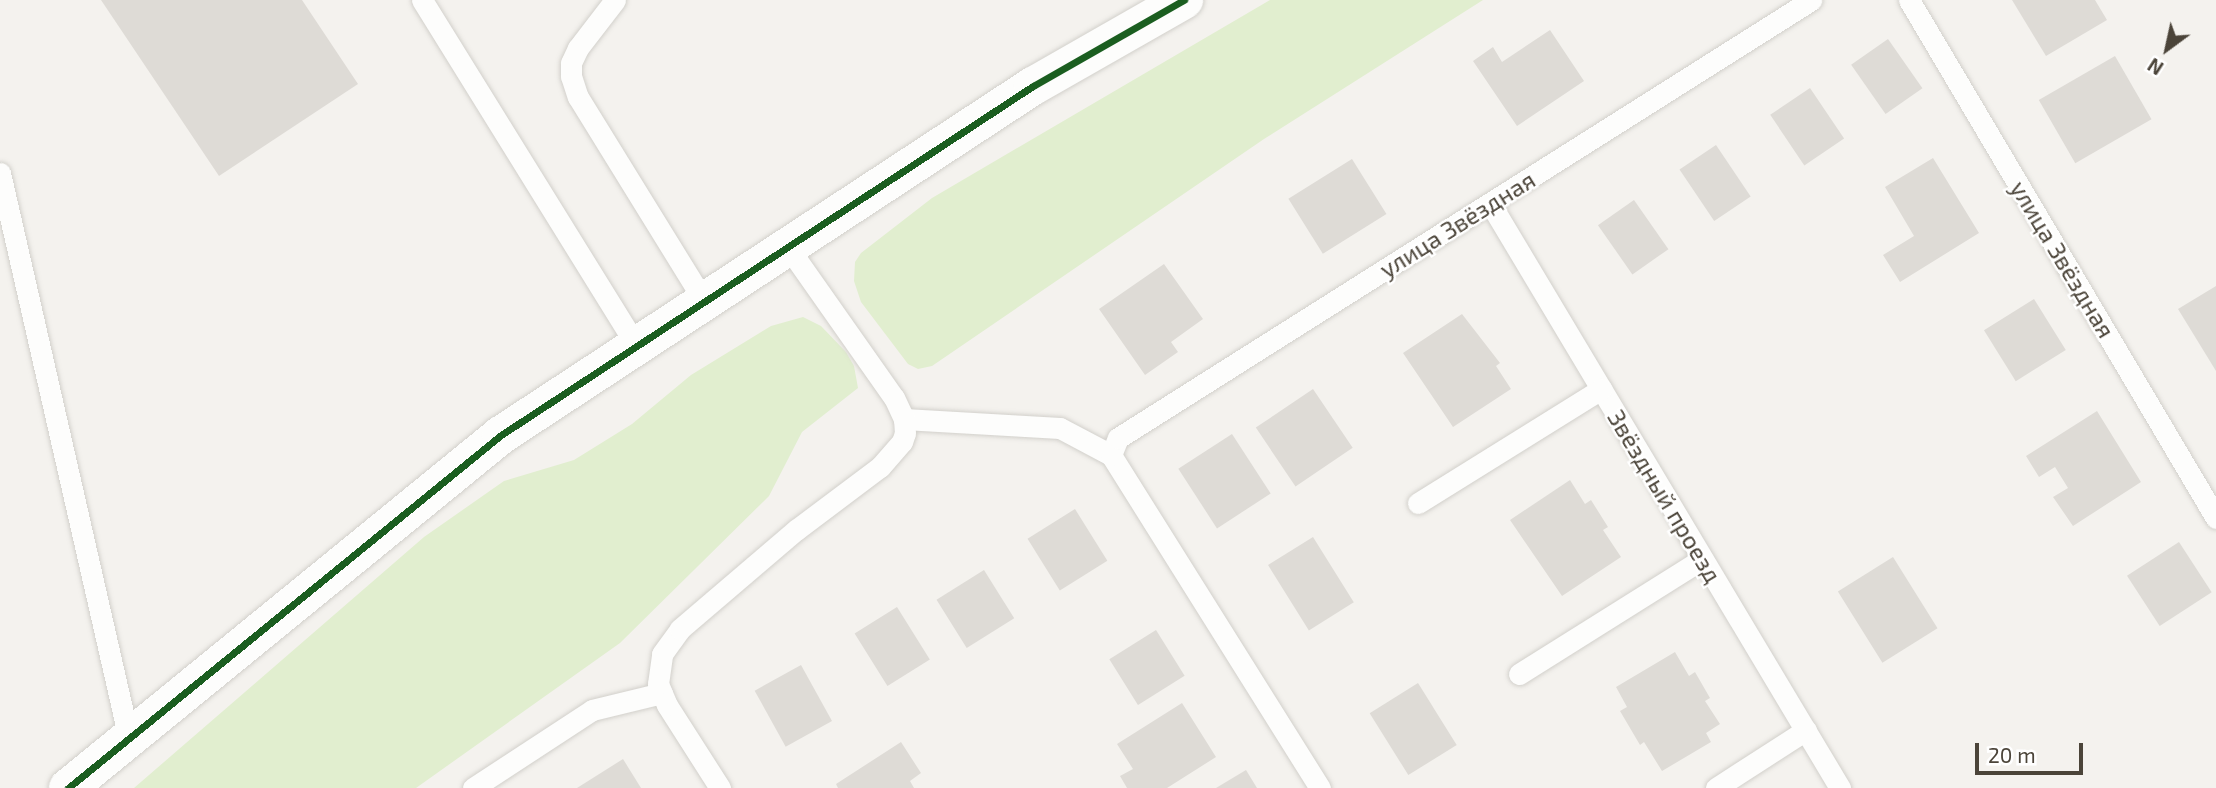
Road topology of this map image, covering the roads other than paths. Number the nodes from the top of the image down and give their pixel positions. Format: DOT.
graph roads {
  1 [pos="422,0"];
  2 [pos="615,0"];
  3 [pos="1184,0"];
  4 [pos="1811,0"];
  5 [pos="1909,0"];
  6 [pos="0,173"];
  7 [pos="1490,203"];
  8 [pos="788,247"];
  9 [pos="704,301"];
  10 [pos="636,345"];
  11 [pos="1601,389"];
  12 [pos="904,419"];
  13 [pos="1111,455"];
  14 [pos="1418,503"];
  15 [pos="2216,518"];
  16 [pos="1702,559"];
  17 [pos="1518,674"];
  18 [pos="662,692"];
  19 [pos="1806,730"];
  20 [pos="129,739"];
  21 [pos="68,788"];
  22 [pos="474,788"];
  23 [pos="720,788"];
  24 [pos="1320,788"];
  25 [pos="1716,788"];
  26 [pos="1840,788"];
  1 -- 10 [label="lane"];
  2 -- 9 [label="lane"];
  3 -- 8 [label="street"];
  4 -- 7 [label="lane, улица Звёздная"];
  5 -- 15 [label="lane, улица Звёздная"];
  6 -- 20 [label="lane"];
  7 -- 11 [label="lane, Звёздный проезд"];
  7 -- 13 [label="lane, улица Звёздная"];
  8 -- 9 [label="street"];
  8 -- 12 [label="lane"];
  9 -- 10 [label="street"];
  10 -- 20 [label="street"];
  11 -- 14 [label="lane"];
  11 -- 16 [label="lane, Звёздный проезд"];
  12 -- 13 [label="lane"];
  12 -- 18 [label="lane"];
  13 -- 24 [label="lane"];
  16 -- 17 [label="lane"];
  16 -- 19 [label="lane, Звёздный проезд"];
  18 -- 22 [label="lane"];
  18 -- 23 [label="lane"];
  19 -- 25 [label="lane"];
  19 -- 26 [label="lane, Звёздный проезд"];
  20 -- 21 [label="street"];
}
